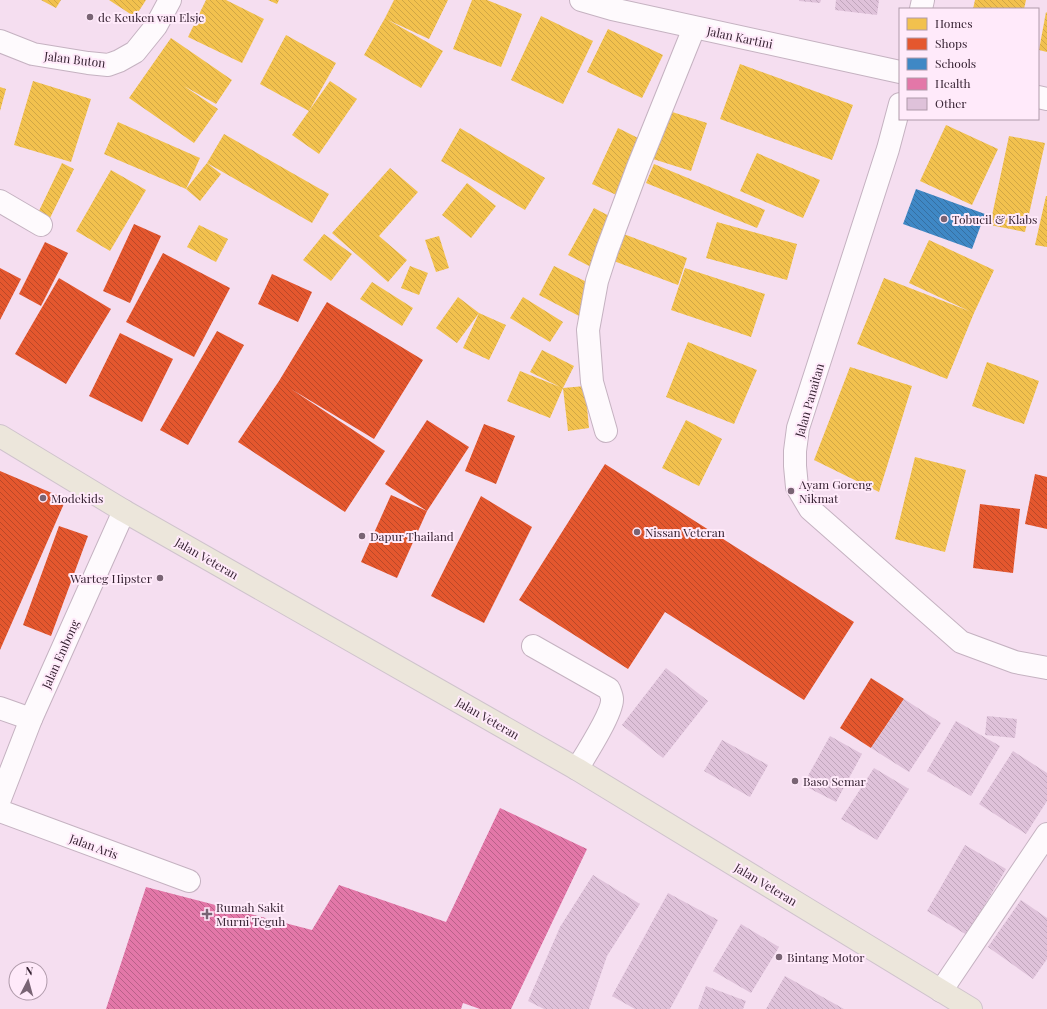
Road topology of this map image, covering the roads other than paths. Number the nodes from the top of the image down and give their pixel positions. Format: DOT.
graph roads {
  1 [pos="170,0"];
  2 [pos="581,0"];
  3 [pos="694,28"];
  4 [pos="0,41"];
  5 [pos="899,72"];
  6 [pos="899,108"];
  7 [pos="0,201"];
  8 [pos="41,225"];
  9 [pos="606,431"];
  10 [pos="0,436"];
  11 [pos="124,511"];
  12 [pos="533,646"];
  13 [pos="1047,668"];
  14 [pos="0,708"];
  15 [pos="31,719"];
  16 [pos="577,769"];
  17 [pos="0,799"];
  18 [pos="0,811"];
  19 [pos="1047,834"];
  20 [pos="189,881"];
  21 [pos="941,991"];
  22 [pos="971,1009"];
  1 -- 4 [label="street, Jalan Buton"];
  2 -- 3 [label="street, Jalan Kartini"];
  3 -- 5 [label="street, Jalan Kartini"];
  3 -- 9 [label="street"];
  6 -- 13 [label="street, Jalan Panaitan"];
  7 -- 8 [label="street"];
  10 -- 11 [label="main road, Jalan Veteran"];
  11 -- 15 [label="street, Jalan Embong"];
  11 -- 16 [label="main road, Jalan Veteran"];
  12 -- 16 [label="street"];
  14 -- 15 [label="street"];
  15 -- 17 [label="street, Jalan Embong"];
  16 -- 21 [label="main road, Jalan Veteran"];
  18 -- 20 [label="street, Jalan Aris"];
  19 -- 21 [label="street"];
  21 -- 22 [label="main road, Jalan Veteran"];
}
